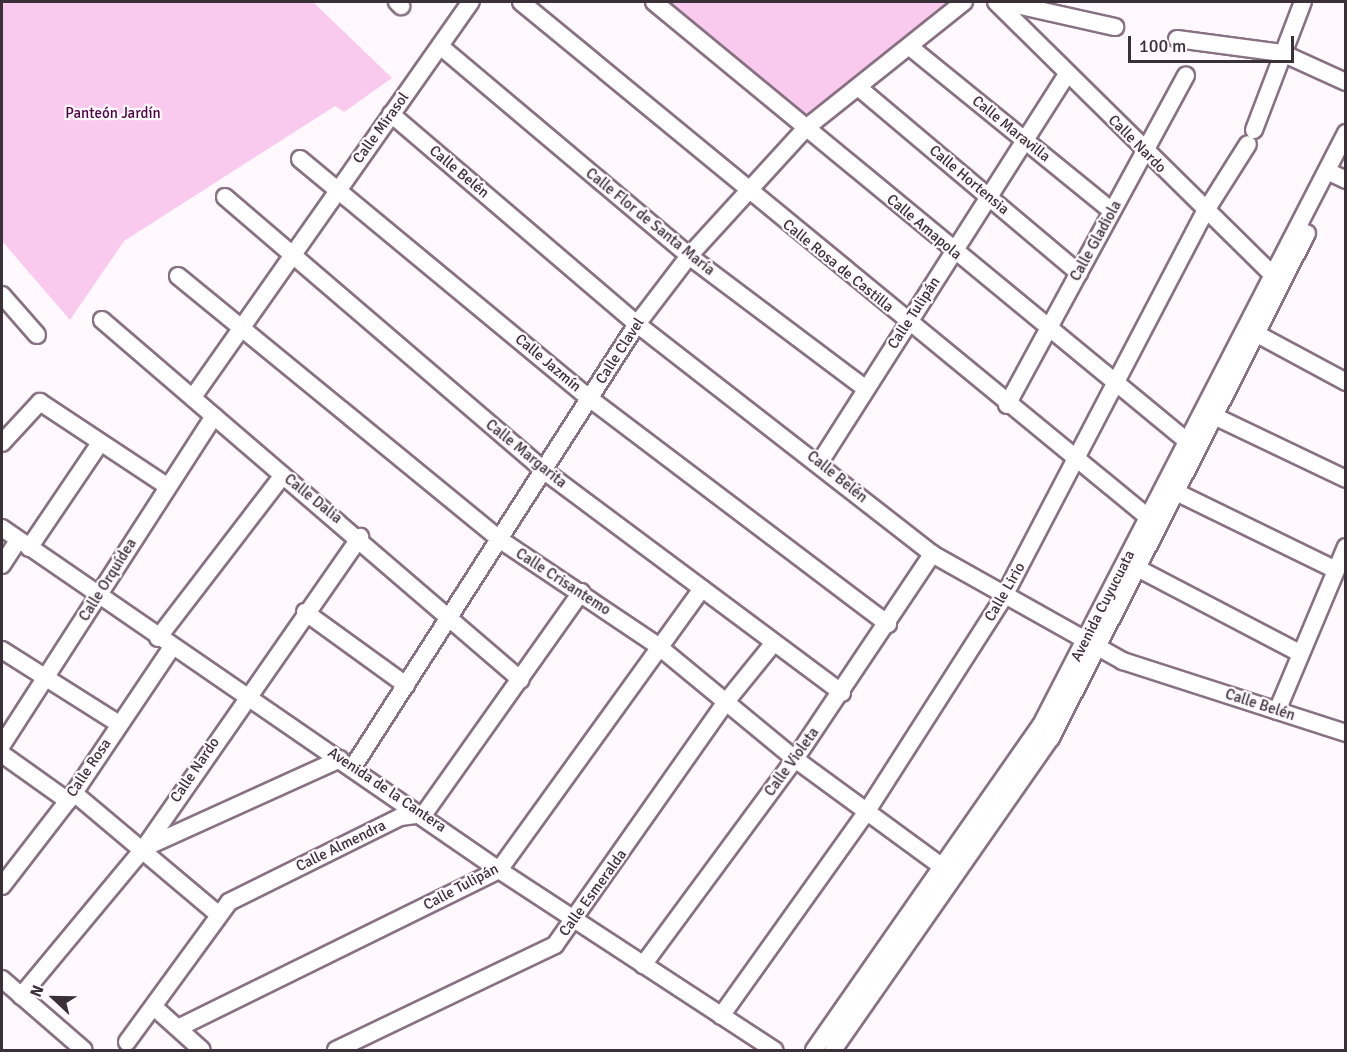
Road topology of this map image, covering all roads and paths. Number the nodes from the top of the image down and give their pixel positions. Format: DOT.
graph roads {
  1 [pos="471,2"];
  2 [pos="521,2"];
  3 [pos="654,2"];
  4 [pos="964,2"];
  5 [pos="996,2"];
  6 [pos="1003,2"];
  7 [pos="1303,2"];
  8 [pos="1115,27"];
  9 [pos="1178,39"];
  10 [pos="440,46"];
  11 [pos="910,47"];
  12 [pos="1282,53"];
  13 [pos="1067,74"];
  14 [pos="1186,76"];
  15 [pos="1346,82"];
  16 [pos="858,87"];
  17 [pos="391,114"];
  18 [pos="806,128"];
  19 [pos="1346,133"];
  20 [pos="1025,140"];
  21 [pos="1145,152"];
  22 [pos="1346,157"];
  23 [pos="300,159"];
  24 [pos="1336,176"];
  25 [pos="337,189"];
  26 [pos="748,192"];
  27 [pos="988,196"];
  28 [pos="225,197"];
  29 [pos="1112,211"];
  30 [pos="1205,212"];
  31 [pos="953,252"];
  32 [pos="291,256"];
  33 [pos="689,256"];
  34 [pos="1079,273"];
  35 [pos="178,276"];
  36 [pos="1276,279"];
  37 [pos="2,295"];
  38 [pos="102,320"];
  39 [pos="908,323"];
  40 [pos="637,324"];
  41 [pos="241,328"];
  42 [pos="1048,330"];
  43 [pos="1257,334"];
  44 [pos="37,335"];
  45 [pos="1236,358"];
  46 [pos="1346,382"];
  47 [pos="1116,387"];
  48 [pos="866,389"];
  49 [pos="193,397"];
  50 [pos="590,398"];
  51 [pos="1007,405"];
  52 [pos="214,416"];
  53 [pos="1214,416"];
  54 [pos="2,443"];
  55 [pos="100,443"];
  56 [pos="1192,445"];
  57 [pos="820,462"];
  58 [pos="1076,462"];
  59 [pos="543,470"];
  60 [pos="283,475"];
  61 [pos="1346,479"];
  62 [pos="167,486"];
  63 [pos="1176,492"];
  64 [pos="1154,521"];
  65 [pos="2,528"];
  66 [pos="360,537"];
  67 [pos="499,539"];
  68 [pos="23,544"];
  69 [pos="1346,547"];
  70 [pos="932,554"];
  71 [pos="2,565"];
  72 [pos="1139,569"];
  73 [pos="1336,570"];
  74 [pos="702,589"];
  75 [pos="581,592"];
  76 [pos="98,597"];
  77 [pos="1003,598"];
  78 [pos="306,612"];
  79 [pos="450,616"];
  80 [pos="888,624"];
  81 [pos="165,642"];
  82 [pos="773,644"];
  83 [pos="1091,645"];
  84 [pos="658,646"];
  85 [pos="2,650"];
  86 [pos="1300,653"];
  87 [pos="45,680"];
  88 [pos="521,680"];
  89 [pos="406,685"];
  90 [pos="842,693"];
  91 [pos="246,694"];
  92 [pos="725,703"];
  93 [pos="1277,711"];
  94 [pos="119,724"];
  95 [pos="1346,733"];
  96 [pos="2,745"];
  97 [pos="2,754"];
  98 [pos="795,759"];
  99 [pos="347,763"];
  100 [pos="71,797"];
  101 [pos="867,811"];
  102 [pos="424,814"];
  103 [pos="144,848"];
  104 [pos="499,870"];
  105 [pos="950,872"];
  106 [pos="2,886"];
  107 [pos="219,915"];
  108 [pos="575,921"];
  109 [pos="643,965"];
  110 [pos="2,979"];
  111 [pos="21,996"];
  112 [pos="154,1007"];
  113 [pos="721,1016"];
  114 [pos="178,1028"];
  115 [pos="127,1042"];
  116 [pos="84,1050"];
  117 [pos="202,1050"];
  118 [pos="336,1050"];
  119 [pos="774,1050"];
  120 [pos="814,1050"];
  121 [pos="833,1050"];
  1 -- 10 [label="street, Calle Mirasol"];
  2 -- 26 [label="street, Calle Rosa de Castilla"];
  3 -- 18 [label="street, Calle Amapola"];
  4 -- 11 [label="street, Calle Clavel"];
  5 -- 13 [label="street, Calle Nardo"];
  6 -- 8 [label="street"];
  7 -- 12 [label="street, Calle Lirio"];
  9 -- 12 [label="street"];
  10 -- 17 [label="street, Calle Mirasol"];
  10 -- 33 [label="street, Calle Flor de Santa María"];
  11 -- 16 [label="street, Calle Clavel"];
  11 -- 20 [label="street, Calle Maravilla"];
  12 -- 15 [label="street"];
  12 -- 30 [label="street, Calle Lirio"];
  13 -- 20 [label="street, Calle Tulipán"];
  13 -- 21 [label="street, Calle Nardo"];
  14 -- 21 [label="street, Calle Gladiola"];
  16 -- 18 [label="street, Calle Clavel"];
  16 -- 27 [label="street, Calle Hortensia"];
  17 -- 25 [label="street, Calle Mirasol"];
  17 -- 40 [label="street, Calle Belén"];
  18 -- 26 [label="street, Calle Clavel"];
  18 -- 31 [label="street, Calle Amapola"];
  19 -- 24 [label="street, Avenida Cuyucuata"];
  20 -- 27 [label="street, Calle Tulipán"];
  20 -- 29 [label="street, Calle Maravilla"];
  21 -- 29 [label="street, Calle Gladiola"];
  21 -- 30 [label="street, Calle Nardo"];
  22 -- 24 [label="street, Avenida Cuyucuata"];
  23 -- 25 [label="street, Calle Jazmín"];
  24 -- 36 [label="street, Avenida Cuyucuata"];
  25 -- 32 [label="street, Calle Mirasol"];
  25 -- 50 [label="street, Calle Jazmín"];
  26 -- 33 [label="street, Calle Clavel"];
  26 -- 39 [label="street, Calle Rosa de Castilla"];
  27 -- 31 [label="street, Calle Tulipán"];
  27 -- 34 [label="street, Calle Hortensia"];
  28 -- 32 [label="street, Calle Margarita"];
  29 -- 34 [label="street, Calle Gladiola"];
  30 -- 36 [label="street, Calle Nardo"];
  30 -- 47 [label="street, Calle Lirio"];
  31 -- 39 [label="street, Calle Tulipán"];
  31 -- 42 [label="street, Calle Amapola"];
  32 -- 41 [label="street, Calle Mirasol"];
  32 -- 59 [label="street, Calle Margarita"];
  33 -- 40 [label="street, Calle Clavel"];
  33 -- 48 [label="street, Calle Flor de Santa María"];
  34 -- 42 [label="street, Calle Gladiola"];
  35 -- 41 [label="street, Calle Crisantemo"];
  36 -- 43 [label="street, Avenida Cuyucuata"];
  36 -- 45 [label="street, Avenida Cuyucuata"];
  37 -- 44 [label="street"];
  38 -- 49 [label="street, Calle Dalia"];
  39 -- 48 [label="street, Calle Tulipán"];
  39 -- 51 [label="street, Calle Rosa de Castilla"];
  40 -- 50 [label="street, Calle Clavel"];
  40 -- 57 [label="street, Calle Belén"];
  41 -- 49 [label="street, Calle Mirasol"];
  41 -- 67 [label="street, Calle Crisantemo"];
  42 -- 47 [label="street, Calle Amapola"];
  42 -- 51 [label="street, Calle Gladiola"];
  43 -- 45 [label="street, Avenida Cuyucuata"];
  43 -- 46 [label="street"];
  45 -- 53 [label="street, Avenida Cuyucuata"];
  45 -- 56 [label="street, Avenida Cuyucuata"];
  47 -- 56 [label="street, Calle Amapola"];
  47 -- 58 [label="street, Calle Lirio"];
  48 -- 57 [label="street, Calle Tulipán"];
  49 -- 52 [label="street, Calle Dalia"];
  50 -- 59 [label="street, Calle Clavel"];
  50 -- 80 [label="street, Calle Jazmín"];
  51 -- 58 [label="street, Calle Rosa de Castilla"];
  52 -- 60 [label="street, Calle Dalia"];
  52 -- 62 [label="street, Calle Orquídea"];
  53 -- 56 [label="street, Avenida Cuyucuata"];
  53 -- 61 [label="street"];
  54 -- 55 [label="street"];
  55 -- 62 [label="street"];
  55 -- 68 [label="street"];
  56 -- 63 [label="street, Avenida Cuyucuata"];
  56 -- 64 [label="street, Avenida Cuyucuata"];
  57 -- 70 [label="street, Calle Belén"];
  58 -- 64 [label="street, Calle Rosa de Castilla"];
  58 -- 77 [label="street, Calle Lirio"];
  59 -- 67 [label="street, Calle Clavel"];
  59 -- 74 [label="street, Calle Margarita"];
  60 -- 66 [label="street, Calle Dalia"];
  60 -- 81 [label="street, Calle Rosa"];
  62 -- 76 [label="street, Calle Orquídea"];
  63 -- 64 [label="street, Avenida Cuyucuata"];
  63 -- 73 [label="street"];
  64 -- 72 [label="street, Avenida Cuyucuata"];
  64 -- 83 [label="street, Avenida Cuyucuata"];
  65 -- 68 [label="street, Avenida de la Cantera"];
  66 -- 78 [label="street, Calle Nardo"];
  66 -- 79 [label="street, Calle Dalia"];
  67 -- 75 [label="street, Calle Crisantemo"];
  67 -- 79 [label="street, Calle Clavel"];
  68 -- 71 [label="street"];
  68 -- 76 [label="street, Avenida de la Cantera"];
  69 -- 73 [label="street"];
  70 -- 77 [label="street, Calle Belén"];
  70 -- 80 [label="street, Calle Violeta"];
  72 -- 83 [label="street, Avenida Cuyucuata"];
  72 -- 86 [label="street"];
  73 -- 86 [label="street"];
  74 -- 82 [label="street, Calle Margarita"];
  74 -- 84 [label="street, Calle Tulipán"];
  75 -- 84 [label="street, Calle Crisantemo"];
  75 -- 88 [label="street"];
  76 -- 81 [label="street, Avenida de la Cantera"];
  76 -- 87 [label="street, Calle Orquídea"];
  77 -- 83 [label="street, Calle Belén"];
  77 -- 101 [label="street, Calle Lirio"];
  78 -- 89 [label="street"];
  78 -- 91 [label="street, Calle Nardo"];
  79 -- 88 [label="street, Calle Dalia"];
  79 -- 89 [label="street, Calle Clavel"];
  80 -- 90 [label="street, Calle Violeta"];
  81 -- 91 [label="street, Avenida de la Cantera"];
  81 -- 94 [label="street, Calle Rosa"];
  82 -- 90 [label="street, Calle Margarita"];
  82 -- 92 [label="street, Calle Esmeralda"];
  83 -- 93 [label="street, Calle Belén"];
  83 -- 105 [label="street, Avenida Cuyucuata"];
  84 -- 92 [label="street, Calle Crisantemo"];
  84 -- 104 [label="street, Calle Tulipán"];
  85 -- 87 [label="street"];
  86 -- 93 [label="street"];
  87 -- 94 [label="street"];
  87 -- 96 [label="street, Calle Orquídea"];
  88 -- 102 [label="street"];
  89 -- 99 [label="street, Calle Clavel"];
  90 -- 98 [label="street, Calle Violeta"];
  91 -- 99 [label="street, Avenida de la Cantera"];
  91 -- 103 [label="street, Calle Nardo"];
  92 -- 98 [label="street, Calle Crisantemo"];
  92 -- 108 [label="street, Calle Esmeralda"];
  93 -- 95 [label="street, Calle Belén"];
  94 -- 100 [label="street, Calle Rosa"];
  97 -- 100 [label="street"];
  98 -- 101 [label="street, Calle Crisantemo"];
  98 -- 109 [label="street, Calle Violeta"];
  99 -- 102 [label="street, Avenida de la Cantera"];
  99 -- 103 [label="street"];
  100 -- 103 [label="street"];
  100 -- 106 [label="street, Calle Rosa"];
  101 -- 105 [label="street, Calle Crisantemo"];
  101 -- 113 [label="street, Calle Lirio"];
  102 -- 104 [label="street, Avenida de la Cantera"];
  102 -- 107 [label="street, Calle Almendra"];
  103 -- 107 [label="street"];
  103 -- 111 [label="street, Calle Nardo"];
  104 -- 108 [label="street, Avenida de la Cantera"];
  104 -- 114 [label="street, Calle Tulipán"];
  105 -- 120 [label="street, Avenida Cuyucuata"];
  105 -- 121 [label="street, Avenida Cuyucuata"];
  107 -- 112 [label="street, Calle Almendra"];
  108 -- 109 [label="street, Avenida de la Cantera"];
  108 -- 118 [label="street, Calle Esmeralda"];
  109 -- 113 [label="street, Avenida de la Cantera"];
  110 -- 111 [label="street"];
  111 -- 116 [label="street"];
  112 -- 114 [label="street"];
  112 -- 115 [label="street, Calle Almendra"];
  113 -- 119 [label="street, Avenida de la Cantera"];
  114 -- 117 [label="street"];
}
